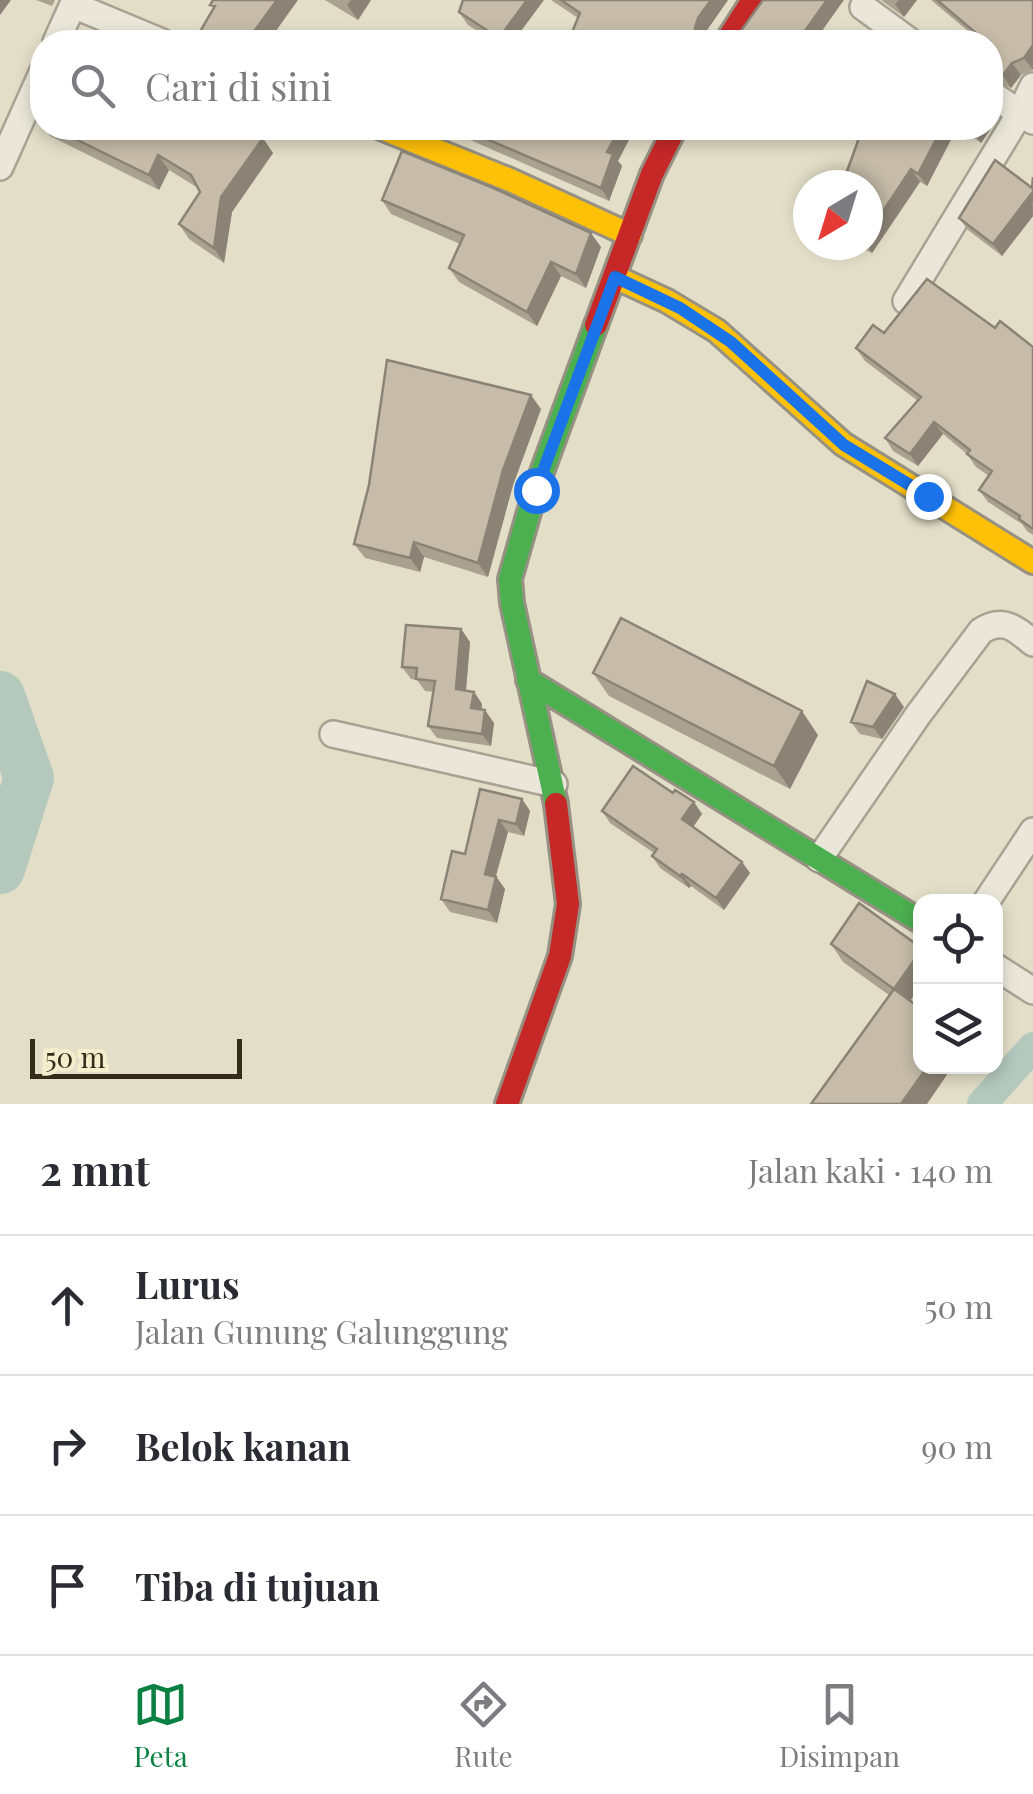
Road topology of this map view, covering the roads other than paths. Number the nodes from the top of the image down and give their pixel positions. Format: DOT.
graph roads {
  1 [pos="753,0"];
  2 [pos="74,2"];
  3 [pos="863,6"];
  4 [pos="61,30"];
  5 [pos="136,30"];
  6 [pos="734,30"];
  7 [pos="895,30"];
  8 [pos="1033,86"];
  9 [pos="30,100"];
  10 [pos="1003,102"];
  11 [pos="1026,117"];
  12 [pos="410,140"];
  13 [pos="669,140"];
  14 [pos="0,167"];
  15 [pos="630,235"];
  16 [pos="615,277"];
  17 [pos="906,301"];
  18 [pos="1033,562"];
  19 [pos="1033,643"];
  20 [pos="528,680"];
  21 [pos="333,734"];
  22 [pos="554,784"];
  23 [pos="1033,831"];
  24 [pos="819,859"];
  25 [pos="991,894"];
  26 [pos="913,917"];
  27 [pos="1003,972"];
  28 [pos="1033,991"];
  29 [pos="507,1104"];
  1 -- 6 [label="street"];
  2 -- 4 [label="street"];
  2 -- 5 [label="street"];
  3 -- 7 [label="street"];
  8 -- 11 [label="street"];
  9 -- 14 [label="street"];
  10 -- 11 [label="street"];
  11 -- 17 [label="street"];
  12 -- 15 [label="street"];
  13 -- 15 [label="street"];
  15 -- 16 [label="street"];
  16 -- 18 [label="street"];
  16 -- 20 [label="street"];
  19 -- 24 [label="street"];
  20 -- 22 [label="street"];
  20 -- 24 [label="street"];
  21 -- 22 [label="street"];
  22 -- 29 [label="street"];
  23 -- 25 [label="street"];
  24 -- 26 [label="street"];
  27 -- 28 [label="street"];
}
